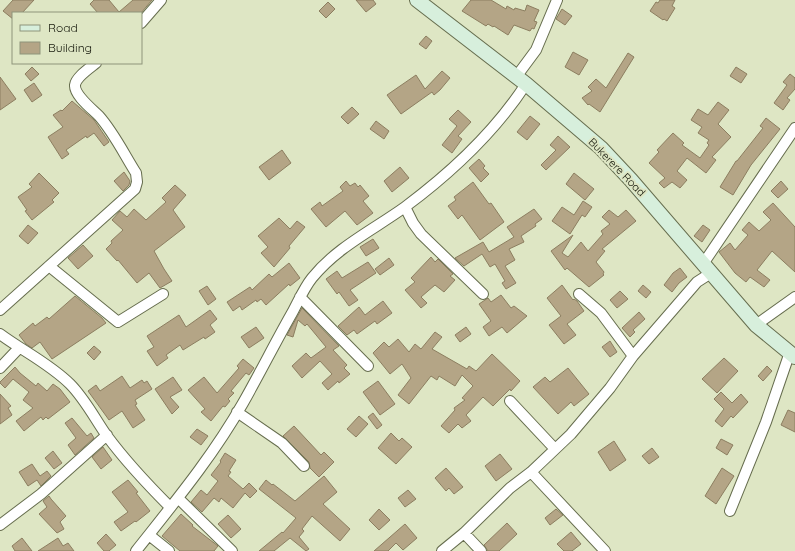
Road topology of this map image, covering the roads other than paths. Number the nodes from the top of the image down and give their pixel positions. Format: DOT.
graph roads {
  1 [pos="160,0"];
  2 [pos="416,0"];
  3 [pos="557,0"];
  4 [pos="142,22"];
  5 [pos="95,64"];
  6 [pos="521,80"];
  7 [pos="795,128"];
  8 [pos="405,207"];
  9 [pos="49,266"];
  10 [pos="707,268"];
  11 [pos="163,294"];
  12 [pos="483,294"];
  13 [pos="579,294"];
  14 [pos="300,297"];
  15 [pos="795,297"];
  16 [pos="0,310"];
  17 [pos="756,325"];
  18 [pos="0,334"];
  19 [pos="19,348"];
  20 [pos="792,355"];
  21 [pos="633,356"];
  22 [pos="368,366"];
  23 [pos="0,368"];
  24 [pos="510,401"];
  25 [pos="237,412"];
  26 [pos="107,436"];
  27 [pos="554,449"];
  28 [pos="304,466"];
  29 [pos="531,472"];
  30 [pos="178,499"];
  31 [pos="170,508"];
  32 [pos="730,511"];
  33 [pos="0,526"];
  34 [pos="464,533"];
  35 [pos="149,535"];
  36 [pos="136,551"];
  37 [pos="169,551"];
  38 [pos="232,551"];
  39 [pos="442,551"];
  40 [pos="480,551"];
  41 [pos="605,551"];
  1 -- 4 [label="street"];
  2 -- 6 [label="main road, Bukerere Road"];
  3 -- 6 [label="street"];
  5 -- 9 [label="street"];
  6 -- 8 [label="street"];
  6 -- 10 [label="main road, Bukerere Road"];
  7 -- 10 [label="street"];
  8 -- 12 [label="street"];
  8 -- 14 [label="street"];
  9 -- 11 [label="street"];
  9 -- 16 [label="street"];
  10 -- 17 [label="main road, Bukerere Road"];
  10 -- 21 [label="street"];
  13 -- 21 [label="street"];
  14 -- 22 [label="street"];
  14 -- 25 [label="street"];
  15 -- 17 [label="street"];
  17 -- 20 [label="main road, Bukerere Road"];
  18 -- 19 [label="street"];
  19 -- 23 [label="street"];
  19 -- 26 [label="street"];
  20 -- 32 [label="street"];
  21 -- 27 [label="street"];
  24 -- 27 [label="street"];
  25 -- 28 [label="street"];
  25 -- 30 [label="street"];
  26 -- 31 [label="street"];
  26 -- 33 [label="street"];
  27 -- 29 [label="street"];
  29 -- 34 [label="street"];
  29 -- 41 [label="street"];
  30 -- 31 [label="street"];
  30 -- 38 [label="street"];
  31 -- 35 [label="street"];
  34 -- 39 [label="street"];
  34 -- 40 [label="street"];
  35 -- 36 [label="street"];
  35 -- 37 [label="street"];
}
